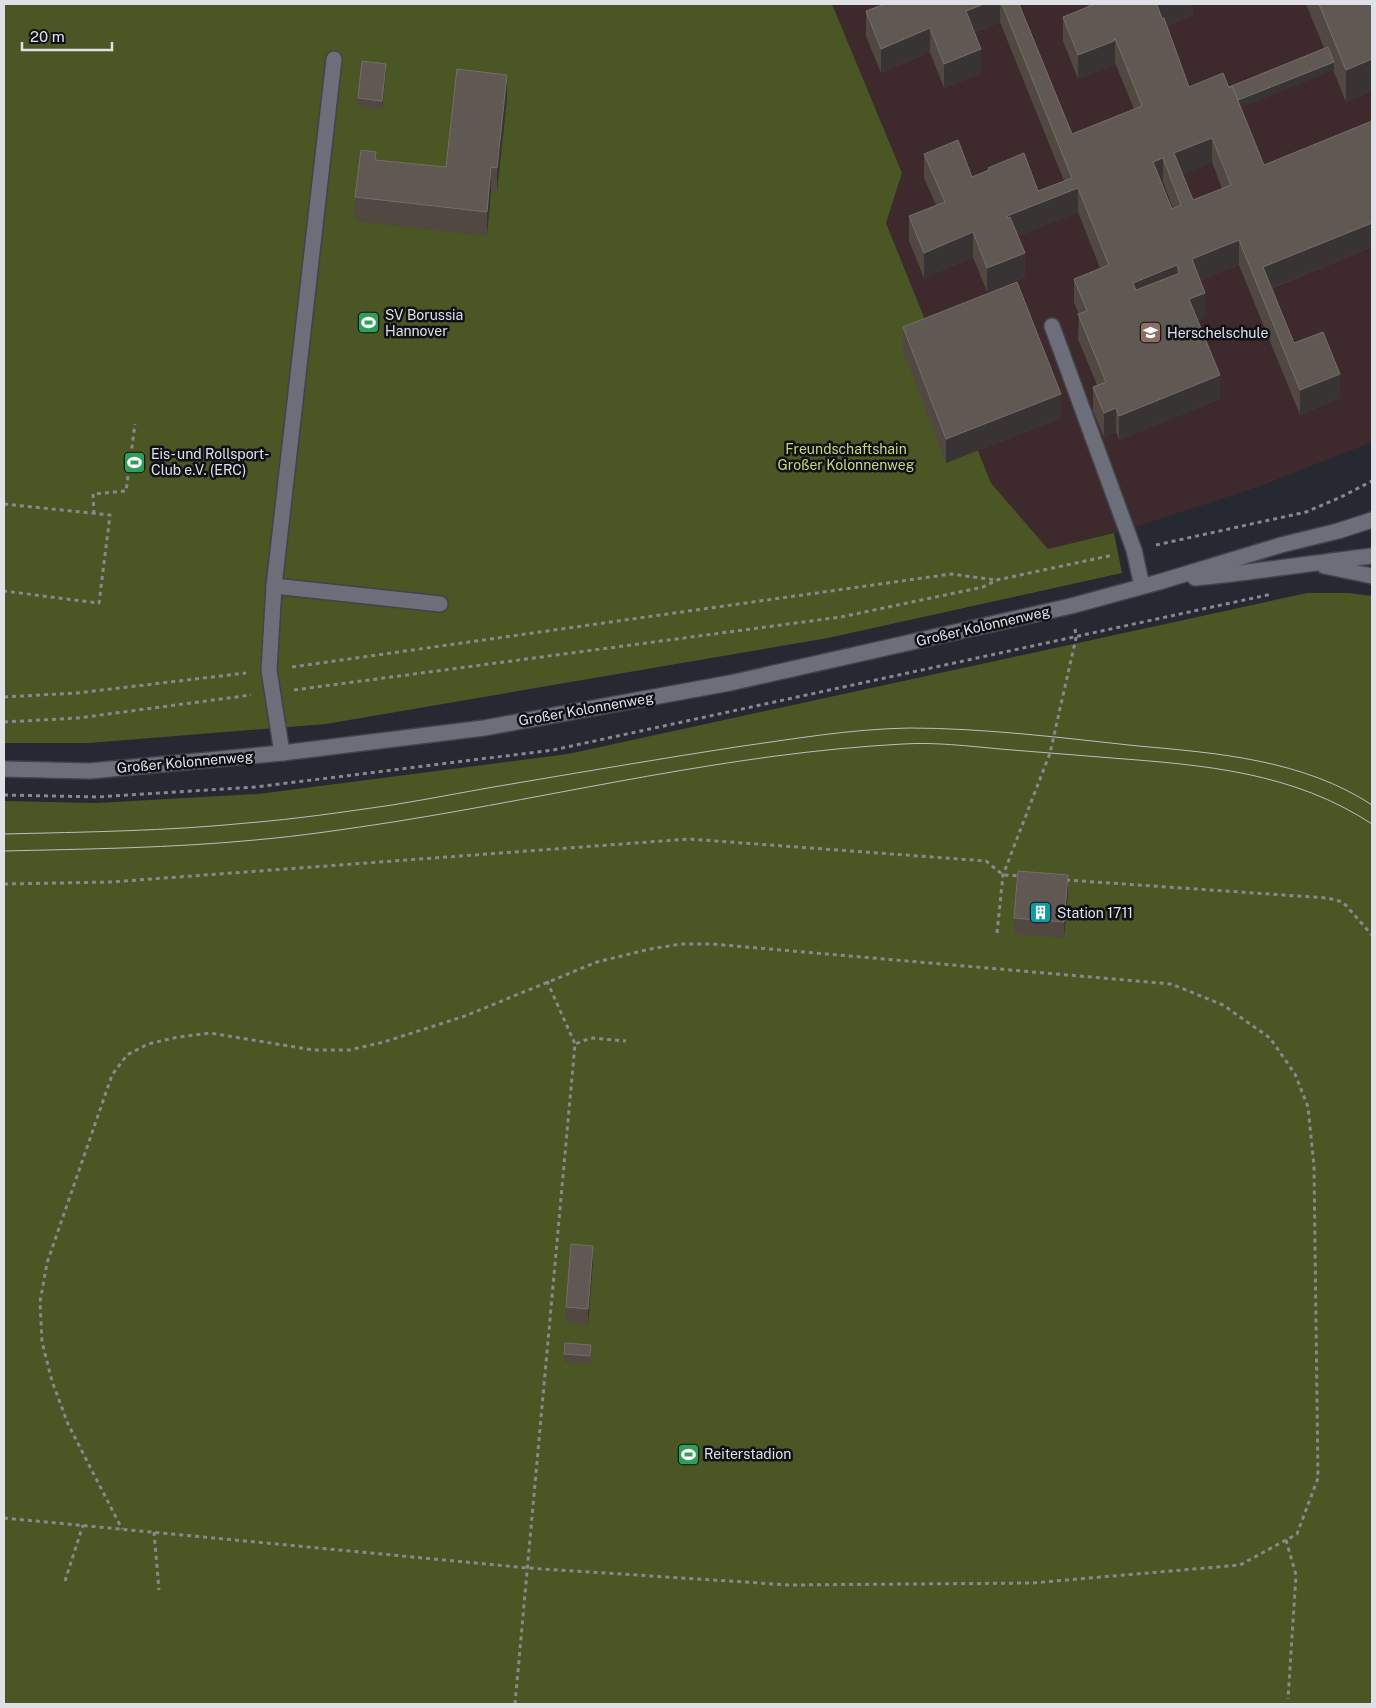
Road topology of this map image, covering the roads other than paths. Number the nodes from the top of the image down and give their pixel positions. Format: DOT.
graph roads {
  1 [pos="334,59"];
  2 [pos="1052,326"];
  3 [pos="1372,520"];
  4 [pos="1372,556"];
  5 [pos="1310,563"];
  6 [pos="1372,576"];
  7 [pos="1159,582"];
  8 [pos="274,586"];
  9 [pos="1142,586"];
  10 [pos="440,604"];
  11 [pos="282,754"];
  12 [pos="4,769"];
  1 -- 8 [label="street"];
  2 -- 9 [label="street"];
  3 -- 7 [label="street, Großer Kolonnenweg"];
  4 -- 5 [label="street, Großer Kolonnenweg"];
  5 -- 6 [label="street"];
  5 -- 7 [label="street, Großer Kolonnenweg"];
  7 -- 9 [label="street, Großer Kolonnenweg"];
  8 -- 10 [label="street"];
  8 -- 11 [label="street"];
  9 -- 11 [label="street, Großer Kolonnenweg"];
  11 -- 12 [label="street, Großer Kolonnenweg"];
}
